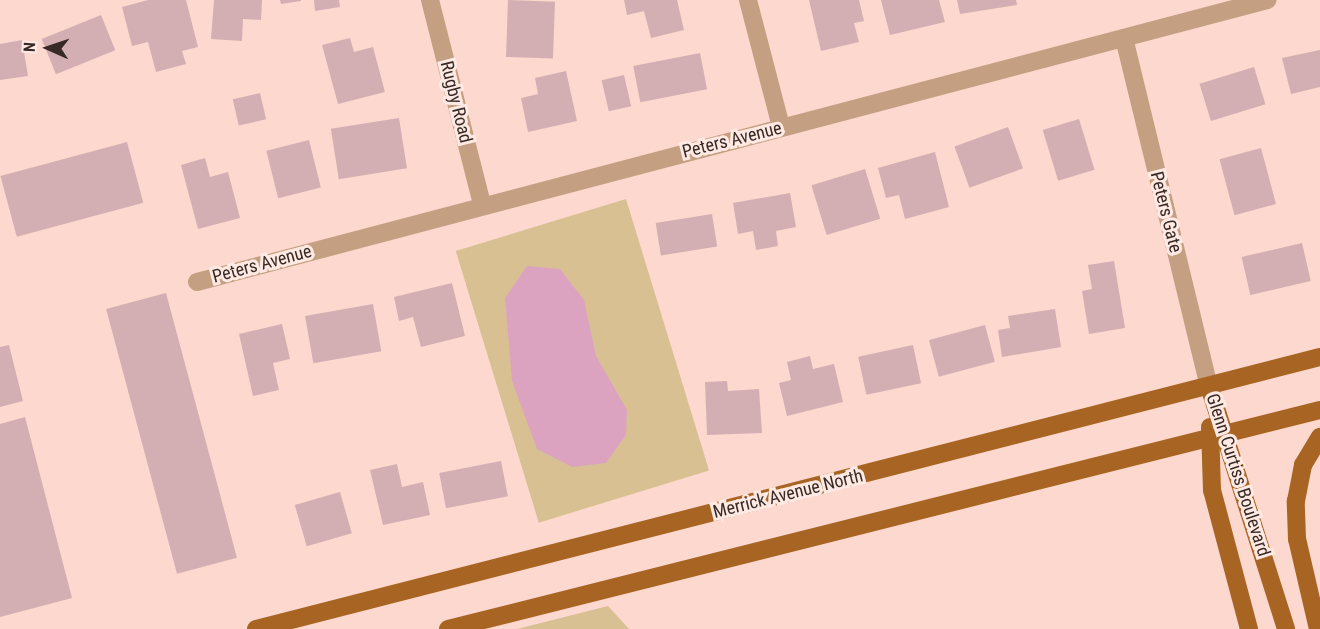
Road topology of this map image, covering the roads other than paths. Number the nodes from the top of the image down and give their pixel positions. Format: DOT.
graph roads {
  1 [pos="430,0"];
  2 [pos="748,0"];
  3 [pos="1267,0"];
  4 [pos="1124,38"];
  5 [pos="781,127"];
  6 [pos="482,204"];
  7 [pos="197,282"];
  8 [pos="1320,357"];
  9 [pos="1209,386"];
  10 [pos="1320,410"];
  11 [pos="1218,435"];
  12 [pos="1320,437"];
  13 [pos="256,629"];
  14 [pos="448,629"];
  15 [pos="1249,629"];
  16 [pos="1287,629"];
  17 [pos="1318,629"];
  1 -- 6 [label="street, Rugby Road"];
  2 -- 5 [label="street"];
  3 -- 4 [label="street, Peters Avenue"];
  4 -- 5 [label="street, Peters Avenue"];
  4 -- 9 [label="street, Peters Gate"];
  5 -- 6 [label="street, Peters Avenue"];
  6 -- 7 [label="street, Peters Avenue"];
  8 -- 9 [label="main road, Merrick Avenue North"];
  9 -- 11 [label="main road, Glenn Curtiss Boulevard"];
  9 -- 13 [label="main road, Merrick Avenue North"];
  10 -- 11 [label="main road"];
  11 -- 14 [label="main road"];
  11 -- 15 [label="main road, Glenn Curtiss Boulevard"];
  11 -- 16 [label="main road, Glenn Curtiss Boulevard"];
  12 -- 17 [label="main road"];
}
